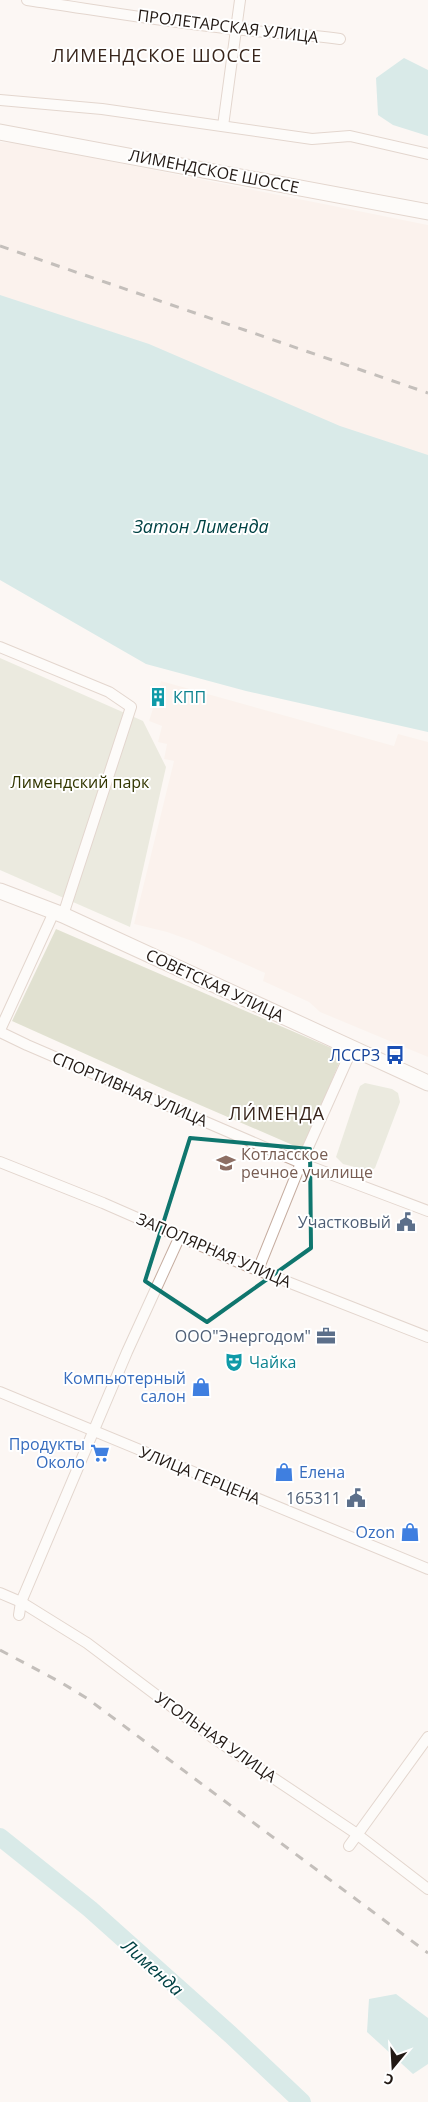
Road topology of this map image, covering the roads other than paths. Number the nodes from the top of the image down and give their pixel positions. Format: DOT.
graph roads {
  1 [pos="27,0"];
  2 [pos="240,0"];
  3 [pos="237,29"];
  4 [pos="340,39"];
  5 [pos="0,100"];
  6 [pos="223,126"];
  7 [pos="0,132"];
  8 [pos="428,154"];
  9 [pos="428,212"];
  10 [pos="0,647"];
  11 [pos="0,891"];
  12 [pos="58,914"];
  13 [pos="0,1031"];
  14 [pos="352,1049"];
  15 [pos="428,1082"];
  16 [pos="0,1162"];
  17 [pos="301,1163"];
  18 [pos="428,1210"];
  19 [pos="180,1236"];
  20 [pos="258,1270"];
  21 [pos="428,1337"];
  22 [pos="0,1392"];
  23 [pos="94,1431"];
  24 [pos="428,1569"];
  25 [pos="0,1593"];
  26 [pos="21,1602"];
  27 [pos="19,1615"];
  28 [pos="428,1737"];
  29 [pos="357,1834"];
  30 [pos="349,1846"];
  31 [pos="428,1889"];
  1 -- 3 [label="street, ПРОЛЕТАРСКАЯ УЛИЦА"];
  2 -- 3 [label="street"];
  3 -- 4 [label="street, ПРОЛЕТАРСКАЯ УЛИЦА"];
  3 -- 6 [label="street"];
  5 -- 6 [label="street"];
  6 -- 8 [label="street"];
  7 -- 9 [label="main road, ЛИМЕНДСКОЕ ШОССЕ"];
  10 -- 12 [label="street"];
  11 -- 12 [label="main road, СОВЕТСКАЯ УЛИЦА"];
  12 -- 13 [label="street"];
  12 -- 14 [label="main road, СОВЕТСКАЯ УЛИЦА"];
  13 -- 17 [label="street, СПОРТИВНАЯ УЛИЦА"];
  14 -- 15 [label="main road, СОВЕТСКАЯ УЛИЦА"];
  14 -- 17 [label="street"];
  16 -- 19 [label="street, ЗАПОЛЯРНАЯ УЛИЦА"];
  17 -- 18 [label="street, СПОРТИВНАЯ УЛИЦА"];
  17 -- 20 [label="street"];
  19 -- 20 [label="street, ЗАПОЛЯРНАЯ УЛИЦА"];
  19 -- 23 [label="street"];
  20 -- 21 [label="street, ЗАПОЛЯРНАЯ УЛИЦА"];
  22 -- 23 [label="street, УЛИЦА ГЕРЦЕНА"];
  23 -- 24 [label="street, УЛИЦА ГЕРЦЕНА"];
  23 -- 26 [label="street"];
  25 -- 26 [label="street, УГОЛЬНАЯ УЛИЦА"];
  26 -- 27 [label="street"];
  26 -- 29 [label="street, УГОЛЬНАЯ УЛИЦА"];
  28 -- 29 [label="street"];
  29 -- 30 [label="street"];
  29 -- 31 [label="street, УГОЛЬНАЯ УЛИЦА"];
}
